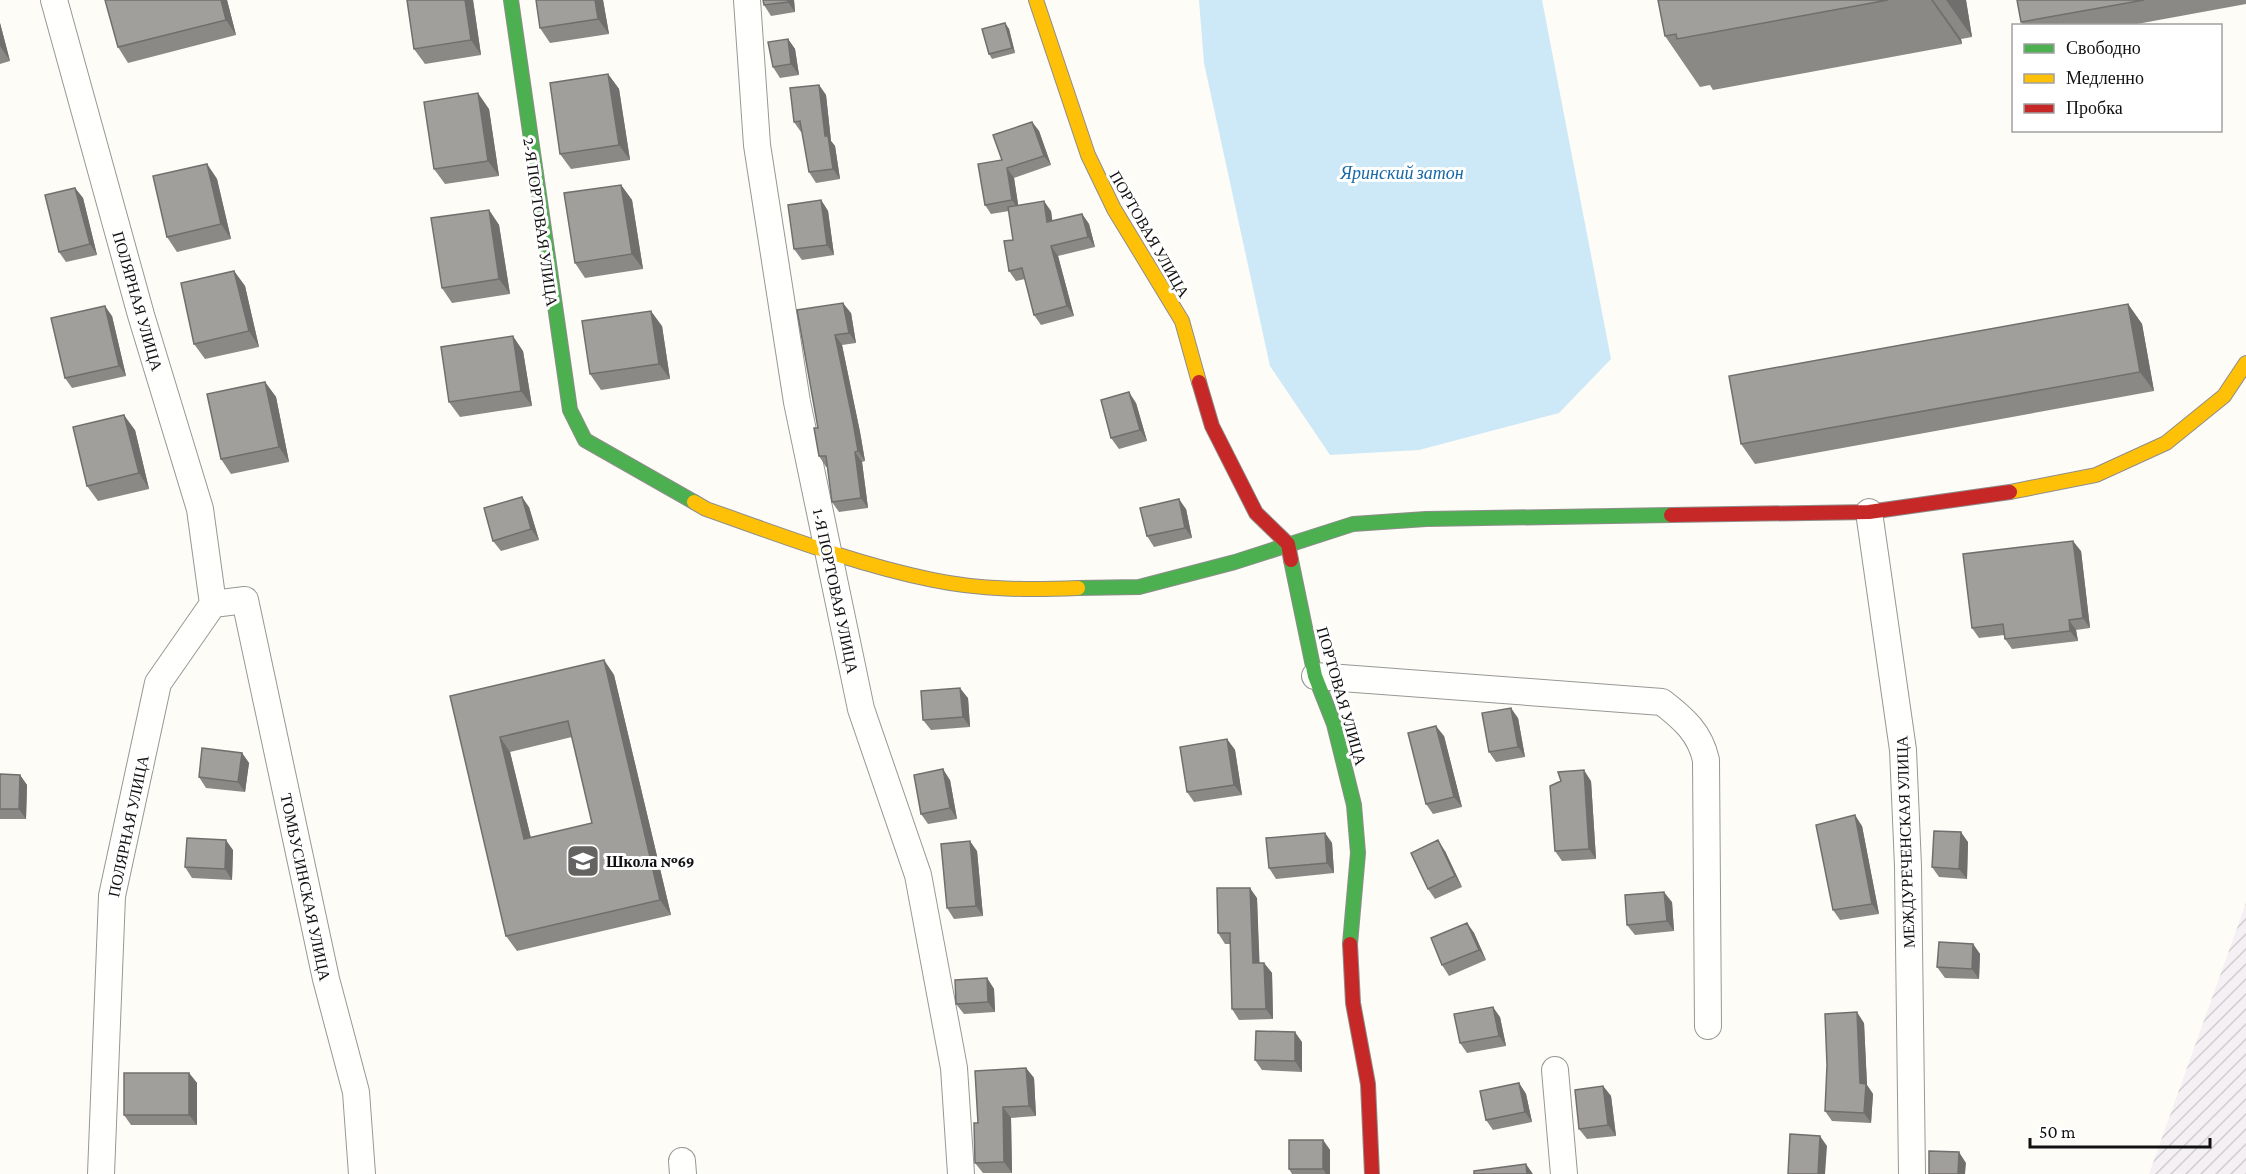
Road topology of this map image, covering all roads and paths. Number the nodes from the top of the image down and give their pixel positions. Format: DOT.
graph roads {
  1 [pos="54,0"];
  2 [pos="511,0"];
  3 [pos="747,0"];
  4 [pos="1036,0"];
  5 [pos="2246,363"];
  6 [pos="1869,512"];
  7 [pos="1288,544"];
  8 [pos="826,551"];
  9 [pos="213,604"];
  10 [pos="1315,676"];
  11 [pos="1708,1026"];
  12 [pos="1555,1070"];
  13 [pos="101,1174"];
  14 [pos="362,1174"];
  15 [pos="961,1174"];
  16 [pos="1372,1174"];
  17 [pos="1564,1174"];
  18 [pos="1912,1174"];
  1 -- 9 [label="street, ПОЛЯРНАЯ УЛИЦА"];
  2 -- 8 [label="street, 2-Я ПОРТОВАЯ УЛИЦА"];
  3 -- 8 [label="street, 1-Я ПОРТОВАЯ УЛИЦА"];
  4 -- 7 [label="street, ПОРТОВАЯ УЛИЦА"];
  5 -- 6 [label="street"];
  6 -- 7 [label="street"];
  6 -- 18 [label="street, МЕЖДУРЕЧЕНСКАЯ УЛИЦА"];
  7 -- 8 [label="street"];
  7 -- 10 [label="street, ПОРТОВАЯ УЛИЦА"];
  8 -- 15 [label="street, 1-Я ПОРТОВАЯ УЛИЦА"];
  9 -- 13 [label="street, ПОЛЯРНАЯ УЛИЦА"];
  9 -- 14 [label="street, ТОМЬУСИНСКАЯ УЛИЦА"];
  10 -- 11 [label="street"];
  10 -- 16 [label="street, ПОРТОВАЯ УЛИЦА"];
  12 -- 17 [label="street"];
}
